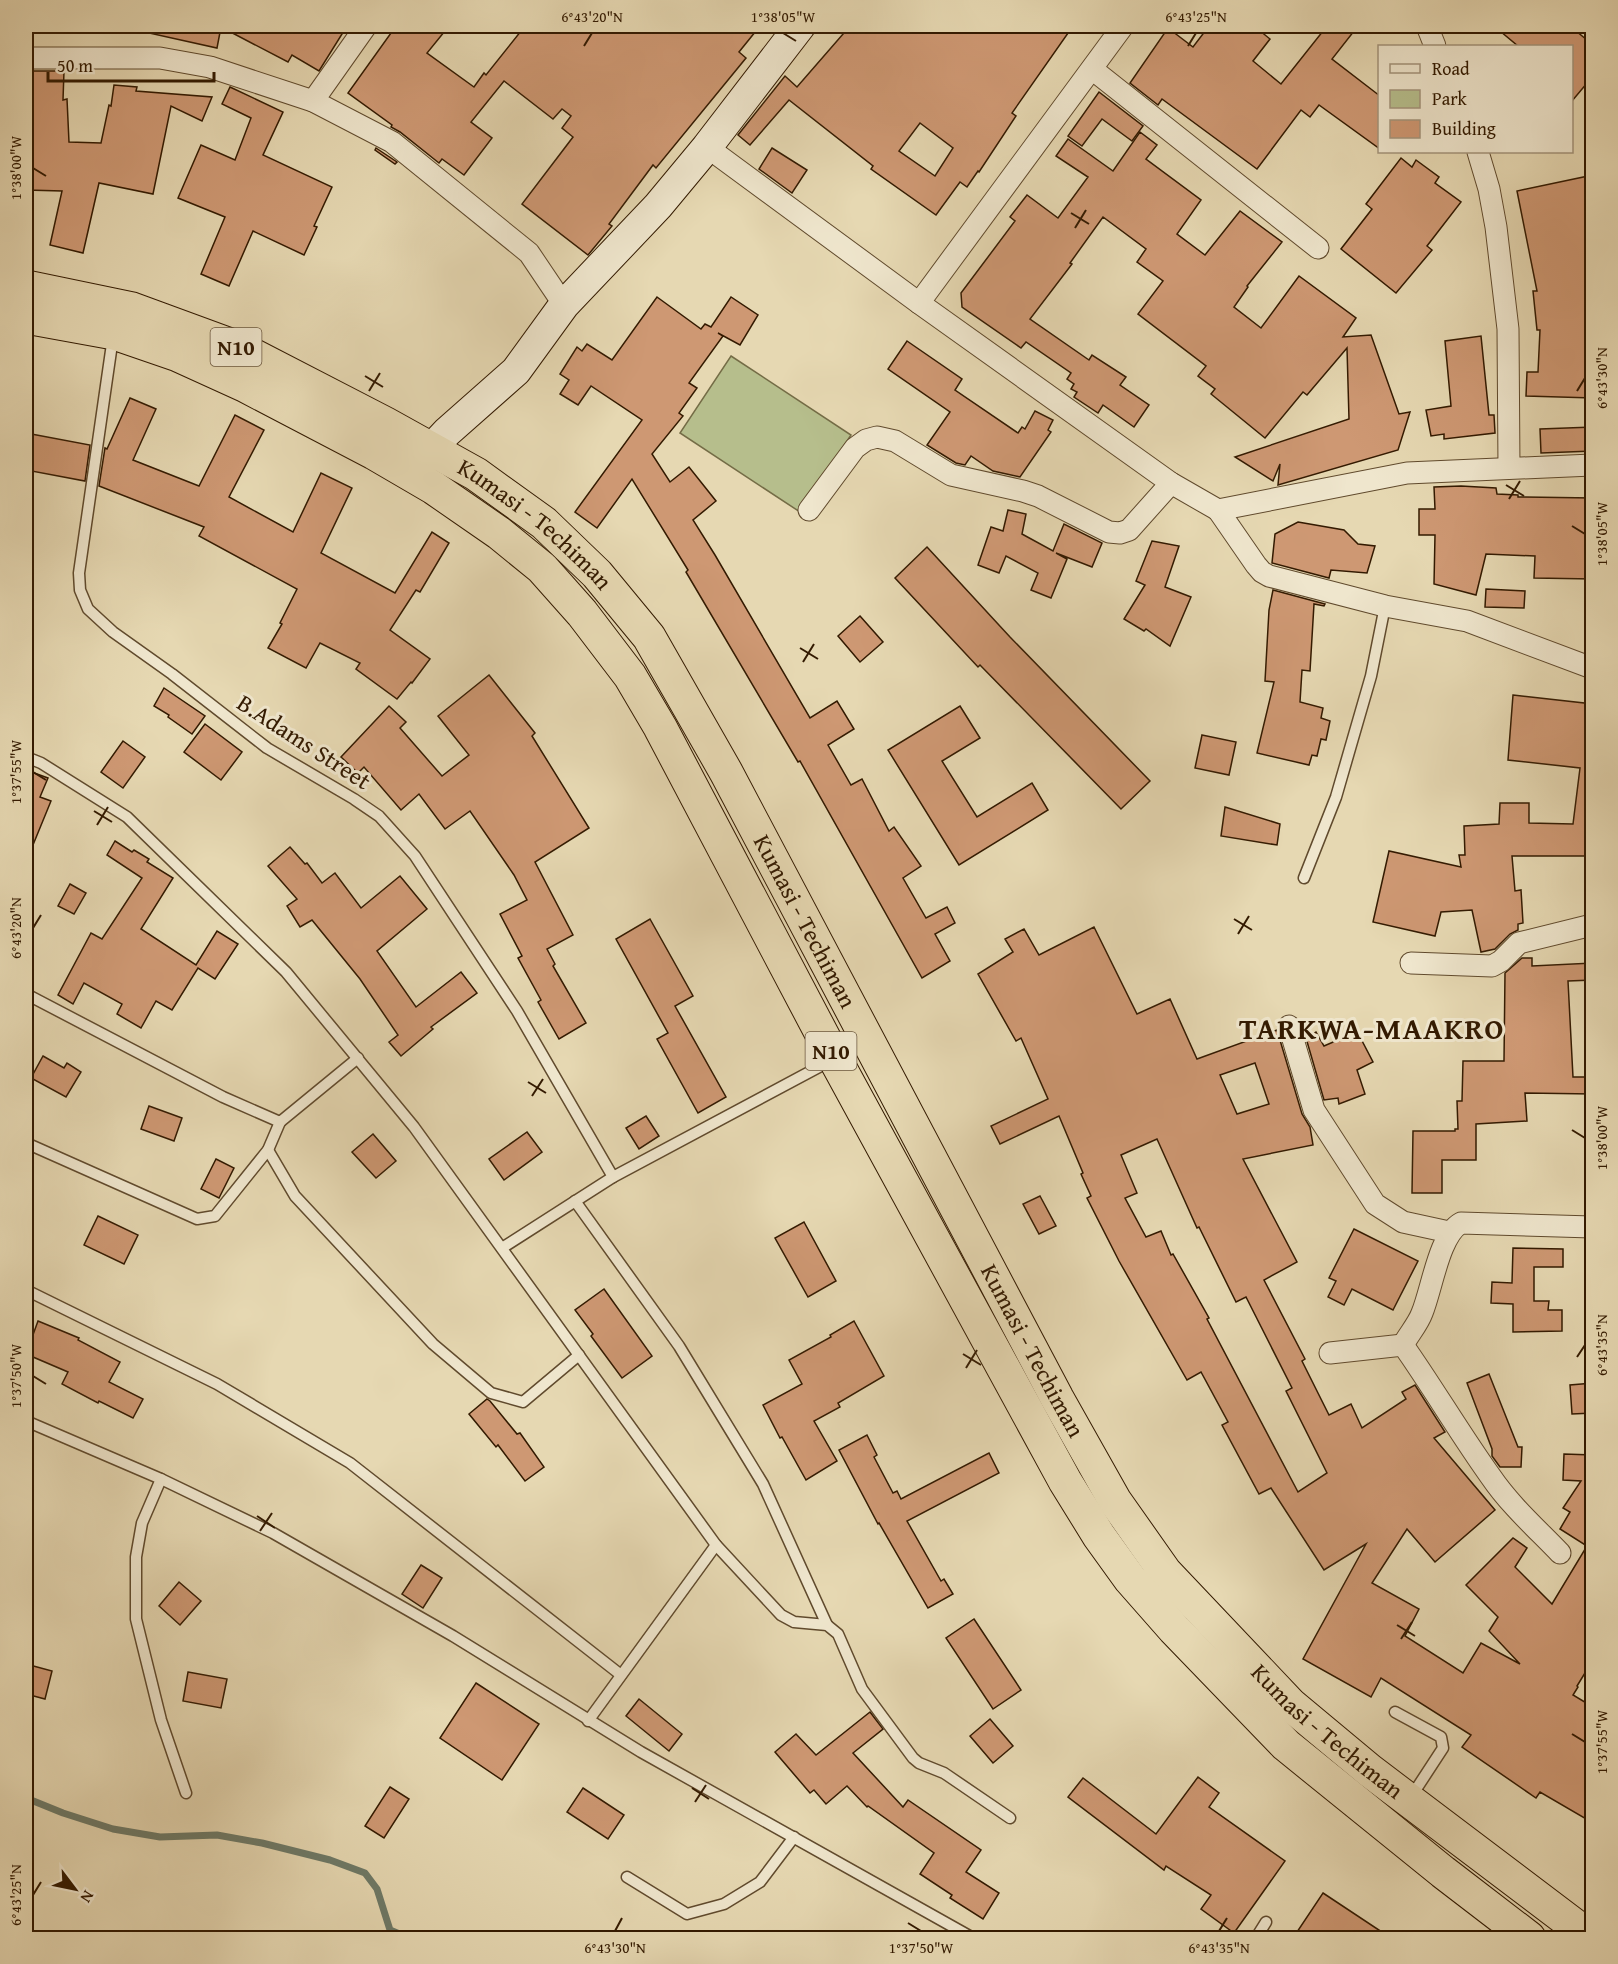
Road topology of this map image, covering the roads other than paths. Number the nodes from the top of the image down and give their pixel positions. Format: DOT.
graph roads {
  1 [pos="366,26"];
  2 [pos="800,26"];
  3 [pos="1123,26"];
  4 [pos="1427,26"];
  5 [pos="1435,45"];
  6 [pos="26,58"];
  7 [pos="1092,69"];
  8 [pos="313,101"];
  9 [pos="707,147"];
  10 [pos="1478,153"];
  11 [pos="1318,248"];
  12 [pos="26,287"];
  13 [pos="919,303"];
  14 [pos="564,305"];
  15 [pos="26,317"];
  16 [pos="114,333"];
  17 [pos="431,449"];
  18 [pos="1593,465"];
  19 [pos="1509,468"];
  20 [pos="413,475"];
  21 [pos="1171,483"];
  22 [pos="809,510"];
  23 [pos="1218,510"];
  24 [pos="1385,606"];
  25 [pos="1593,668"];
  26 [pos="26,757"];
  27 [pos="1304,878"];
  28 [pos="1593,925"];
  29 [pos="1411,963"];
  30 [pos="26,994"];
  31 [pos="1289,1026"];
  32 [pos="358,1059"];
  33 [pos="835,1059"];
  34 [pos="280,1122"];
  35 [pos="26,1143"];
  36 [pos="268,1150"];
  37 [pos="614,1177"];
  38 [pos="575,1201"];
  39 [pos="1593,1227"];
  40 [pos="1449,1232"];
  41 [pos="502,1248"];
  42 [pos="26,1290"];
  43 [pos="1403,1345"];
  44 [pos="1330,1353"];
  45 [pos="579,1355"];
  46 [pos="26,1421"];
  47 [pos="161,1479"];
  48 [pos="716,1545"];
  49 [pos="1560,1553"];
  50 [pos="827,1625"];
  51 [pos="621,1675"];
  52 [pos="1395,1712"];
  53 [pos="588,1721"];
  54 [pos="186,1793"];
  55 [pos="1409,1800"];
  56 [pos="1010,1818"];
  57 [pos="794,1837"];
  58 [pos="627,1877"];
  59 [pos="1266,1922"];
  60 [pos="973,1938"];
  61 [pos="1256,1938"];
  62 [pos="1529,1938"];
  63 [pos="1591,1938"];
  1 -- 8 [label="street"];
  2 -- 9 [label="street"];
  3 -- 7 [label="street"];
  4 -- 5 [label="street"];
  6 -- 8 [label="street"];
  7 -- 11 [label="street"];
  7 -- 13 [label="street"];
  8 -- 14 [label="street"];
  9 -- 13 [label="street"];
  9 -- 14 [label="street"];
  10 -- 19 [label="street"];
  12 -- 17 [label="highway, Kumasi - Techiman / N10"];
  13 -- 21 [label="street"];
  14 -- 17 [label="street"];
  15 -- 16 [label="highway, N10"];
  16 -- 20 [label="highway, N10"];
  16 -- 37 [label="lane, B.Adams Street"];
  17 -- 20 [label="street"];
  17 -- 55 [label="highway, Kumasi - Techiman / N10"];
  18 -- 19 [label="street"];
  19 -- 23 [label="street"];
  20 -- 33 [label="highway, N10"];
  21 -- 22 [label="street"];
  21 -- 23 [label="street"];
  23 -- 24 [label="street"];
  24 -- 25 [label="street"];
  24 -- 27 [label="lane"];
  26 -- 32 [label="lane"];
  28 -- 29 [label="street"];
  30 -- 34 [label="lane"];
  31 -- 40 [label="street"];
  32 -- 34 [label="lane"];
  32 -- 41 [label="lane"];
  33 -- 37 [label="lane"];
  33 -- 62 [label="highway, N10"];
  34 -- 36 [label="lane"];
  35 -- 36 [label="lane"];
  36 -- 45 [label="lane"];
  37 -- 38 [label="lane"];
  38 -- 41 [label="lane"];
  38 -- 50 [label="lane"];
  39 -- 40 [label="street"];
  40 -- 43 [label="street"];
  41 -- 45 [label="lane"];
  42 -- 51 [label="lane"];
  43 -- 44 [label="street"];
  43 -- 49 [label="street"];
  45 -- 48 [label="lane"];
  46 -- 47 [label="lane"];
  47 -- 53 [label="lane"];
  47 -- 54 [label="lane"];
  48 -- 50 [label="lane"];
  48 -- 51 [label="lane"];
  50 -- 56 [label="lane"];
  51 -- 53 [label="lane"];
  52 -- 55 [label="lane"];
  53 -- 57 [label="lane"];
  55 -- 63 [label="highway, Kumasi - Techiman / N10"];
  57 -- 58 [label="lane"];
  57 -- 60 [label="lane"];
  59 -- 61 [label="lane"];
}
